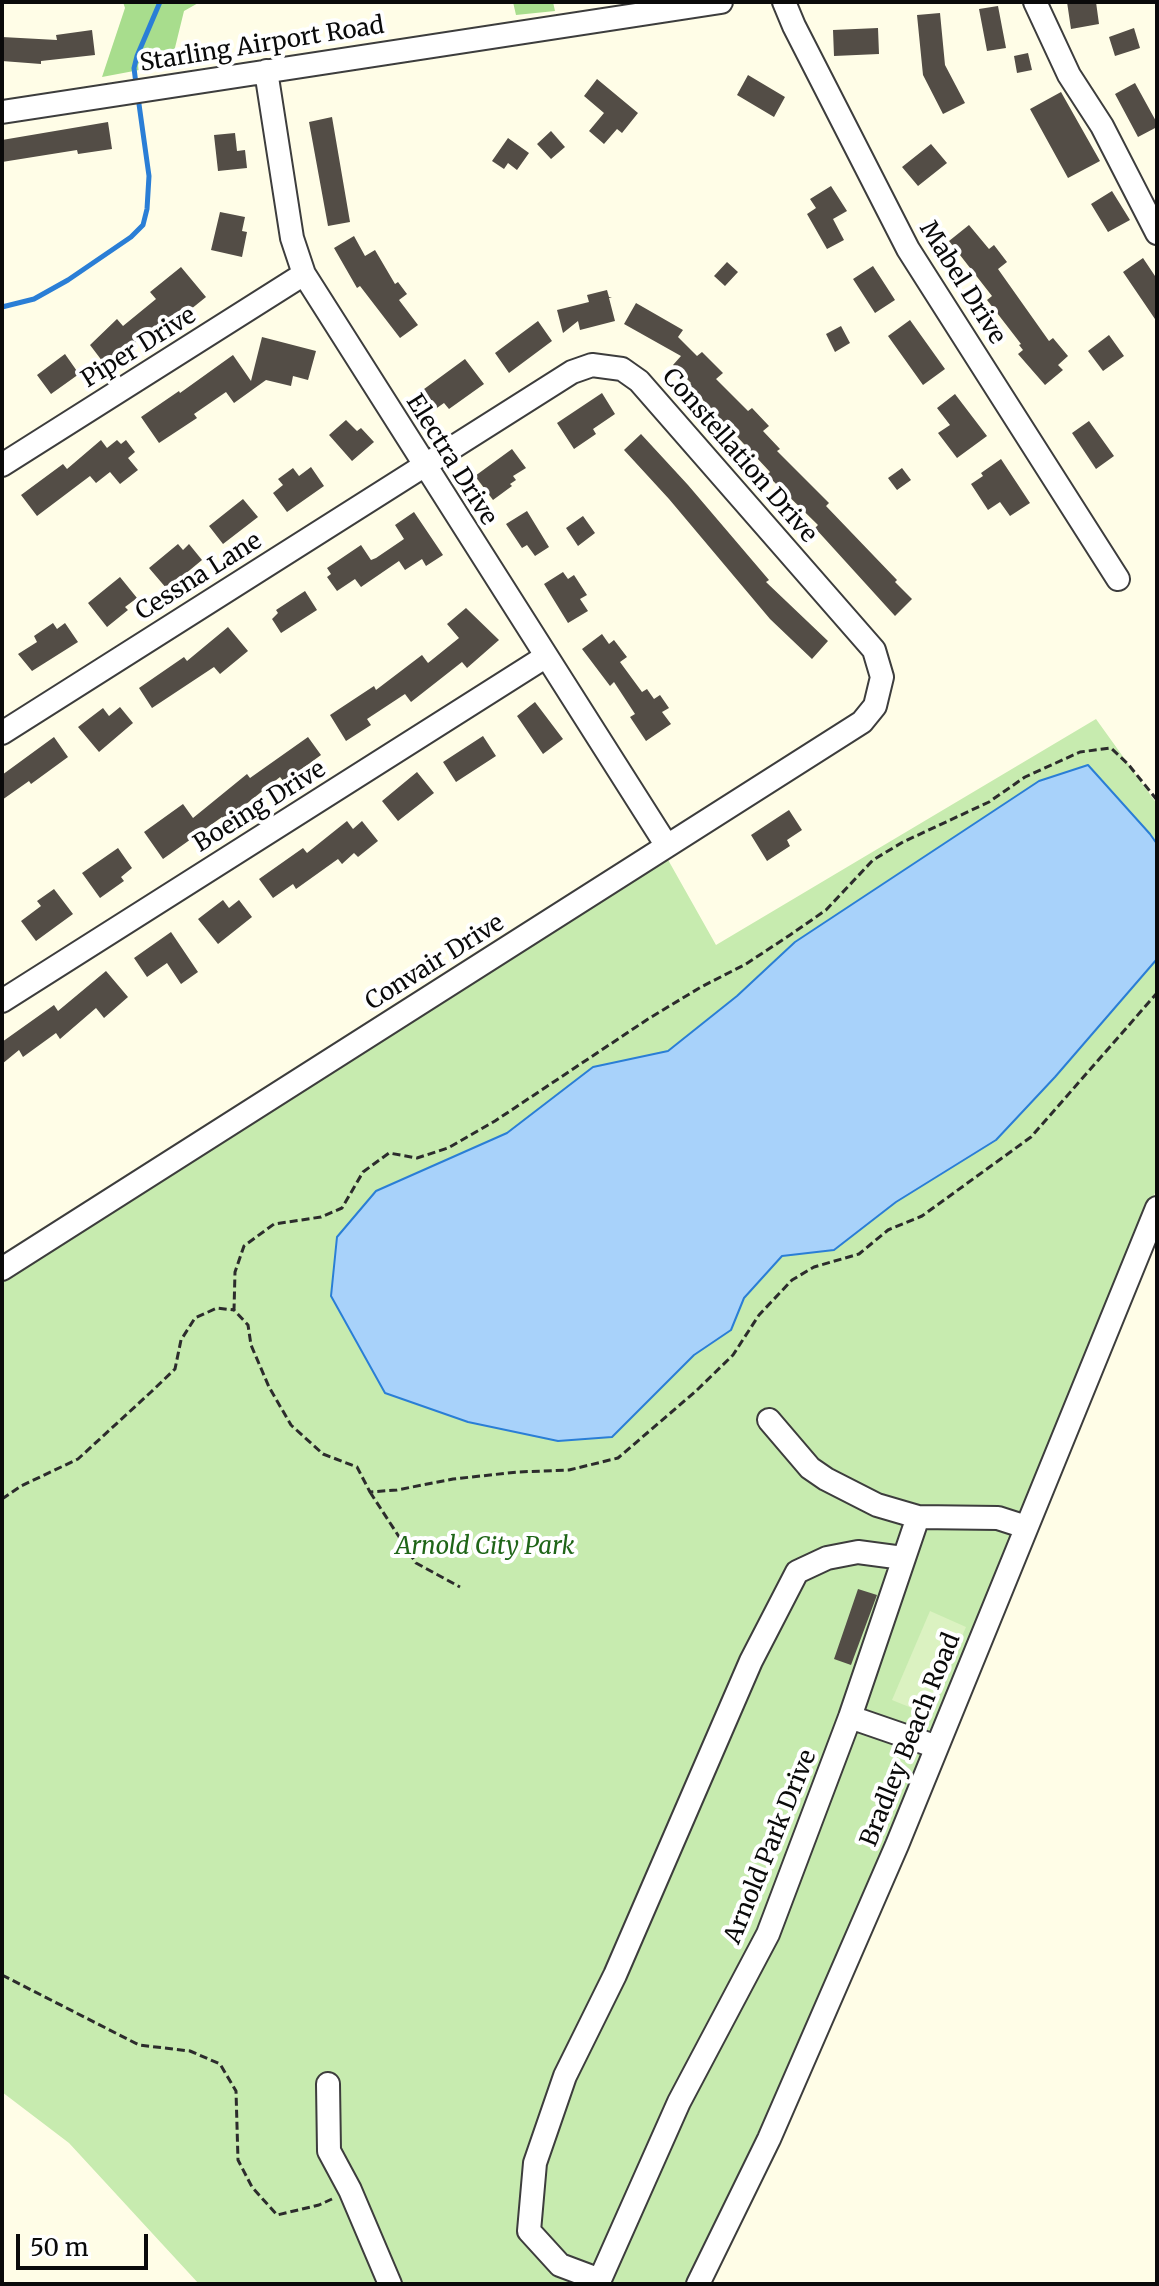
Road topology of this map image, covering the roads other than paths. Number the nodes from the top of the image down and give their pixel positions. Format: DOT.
graph roads {
  1 [pos="784,2"];
  2 [pos="1035,2"];
  3 [pos="709,3"];
  4 [pos="266,71"];
  5 [pos="2,112"];
  6 [pos="1157,233"];
  7 [pos="304,274"];
  8 [pos="2,465"];
  9 [pos="424,466"];
  10 [pos="1118,579"];
  11 [pos="545,657"];
  12 [pos="882,687"];
  13 [pos="2,733"];
  14 [pos="667,846"];
  15 [pos="2,1001"];
  16 [pos="1157,1208"];
  17 [pos="2,1269"];
  18 [pos="769,1420"];
  19 [pos="918,1517"];
  20 [pos="1026,1527"];
  21 [pos="903,1558"];
  22 [pos="850,1717"];
  23 [pos="937,1747"];
  24 [pos="328,2084"];
  25 [pos="599,2282"];
  26 [pos="390,2284"];
  27 [pos="698,2284"];
  1 -- 10 [label="street, Mabel Drive"];
  2 -- 6 [label="street"];
  3 -- 4 [label="street, Starling Airport Road"];
  4 -- 5 [label="street, Starling Airport Road"];
  4 -- 7 [label="street, Electra Drive"];
  7 -- 8 [label="street, Piper Drive"];
  7 -- 9 [label="street, Electra Drive"];
  9 -- 11 [label="street, Electra Drive"];
  9 -- 12 [label="street, Constellation Drive"];
  9 -- 13 [label="street, Cessna Lane"];
  11 -- 14 [label="street, Electra Drive"];
  11 -- 15 [label="street, Boeing Drive"];
  12 -- 14 [label="street, Convair Drive"];
  14 -- 17 [label="street, Convair Drive"];
  16 -- 20 [label="street, Bradley Beach Road"];
  18 -- 19 [label="street"];
  19 -- 20 [label="street"];
  19 -- 21 [label="street, Arnold Park Drive"];
  20 -- 23 [label="street, Bradley Beach Road"];
  21 -- 22 [label="street, Arnold Park Drive"];
  21 -- 25 [label="street"];
  22 -- 23 [label="street"];
  22 -- 25 [label="street, Arnold Park Drive"];
  23 -- 27 [label="street, Bradley Beach Road"];
  24 -- 26 [label="street"];
}
